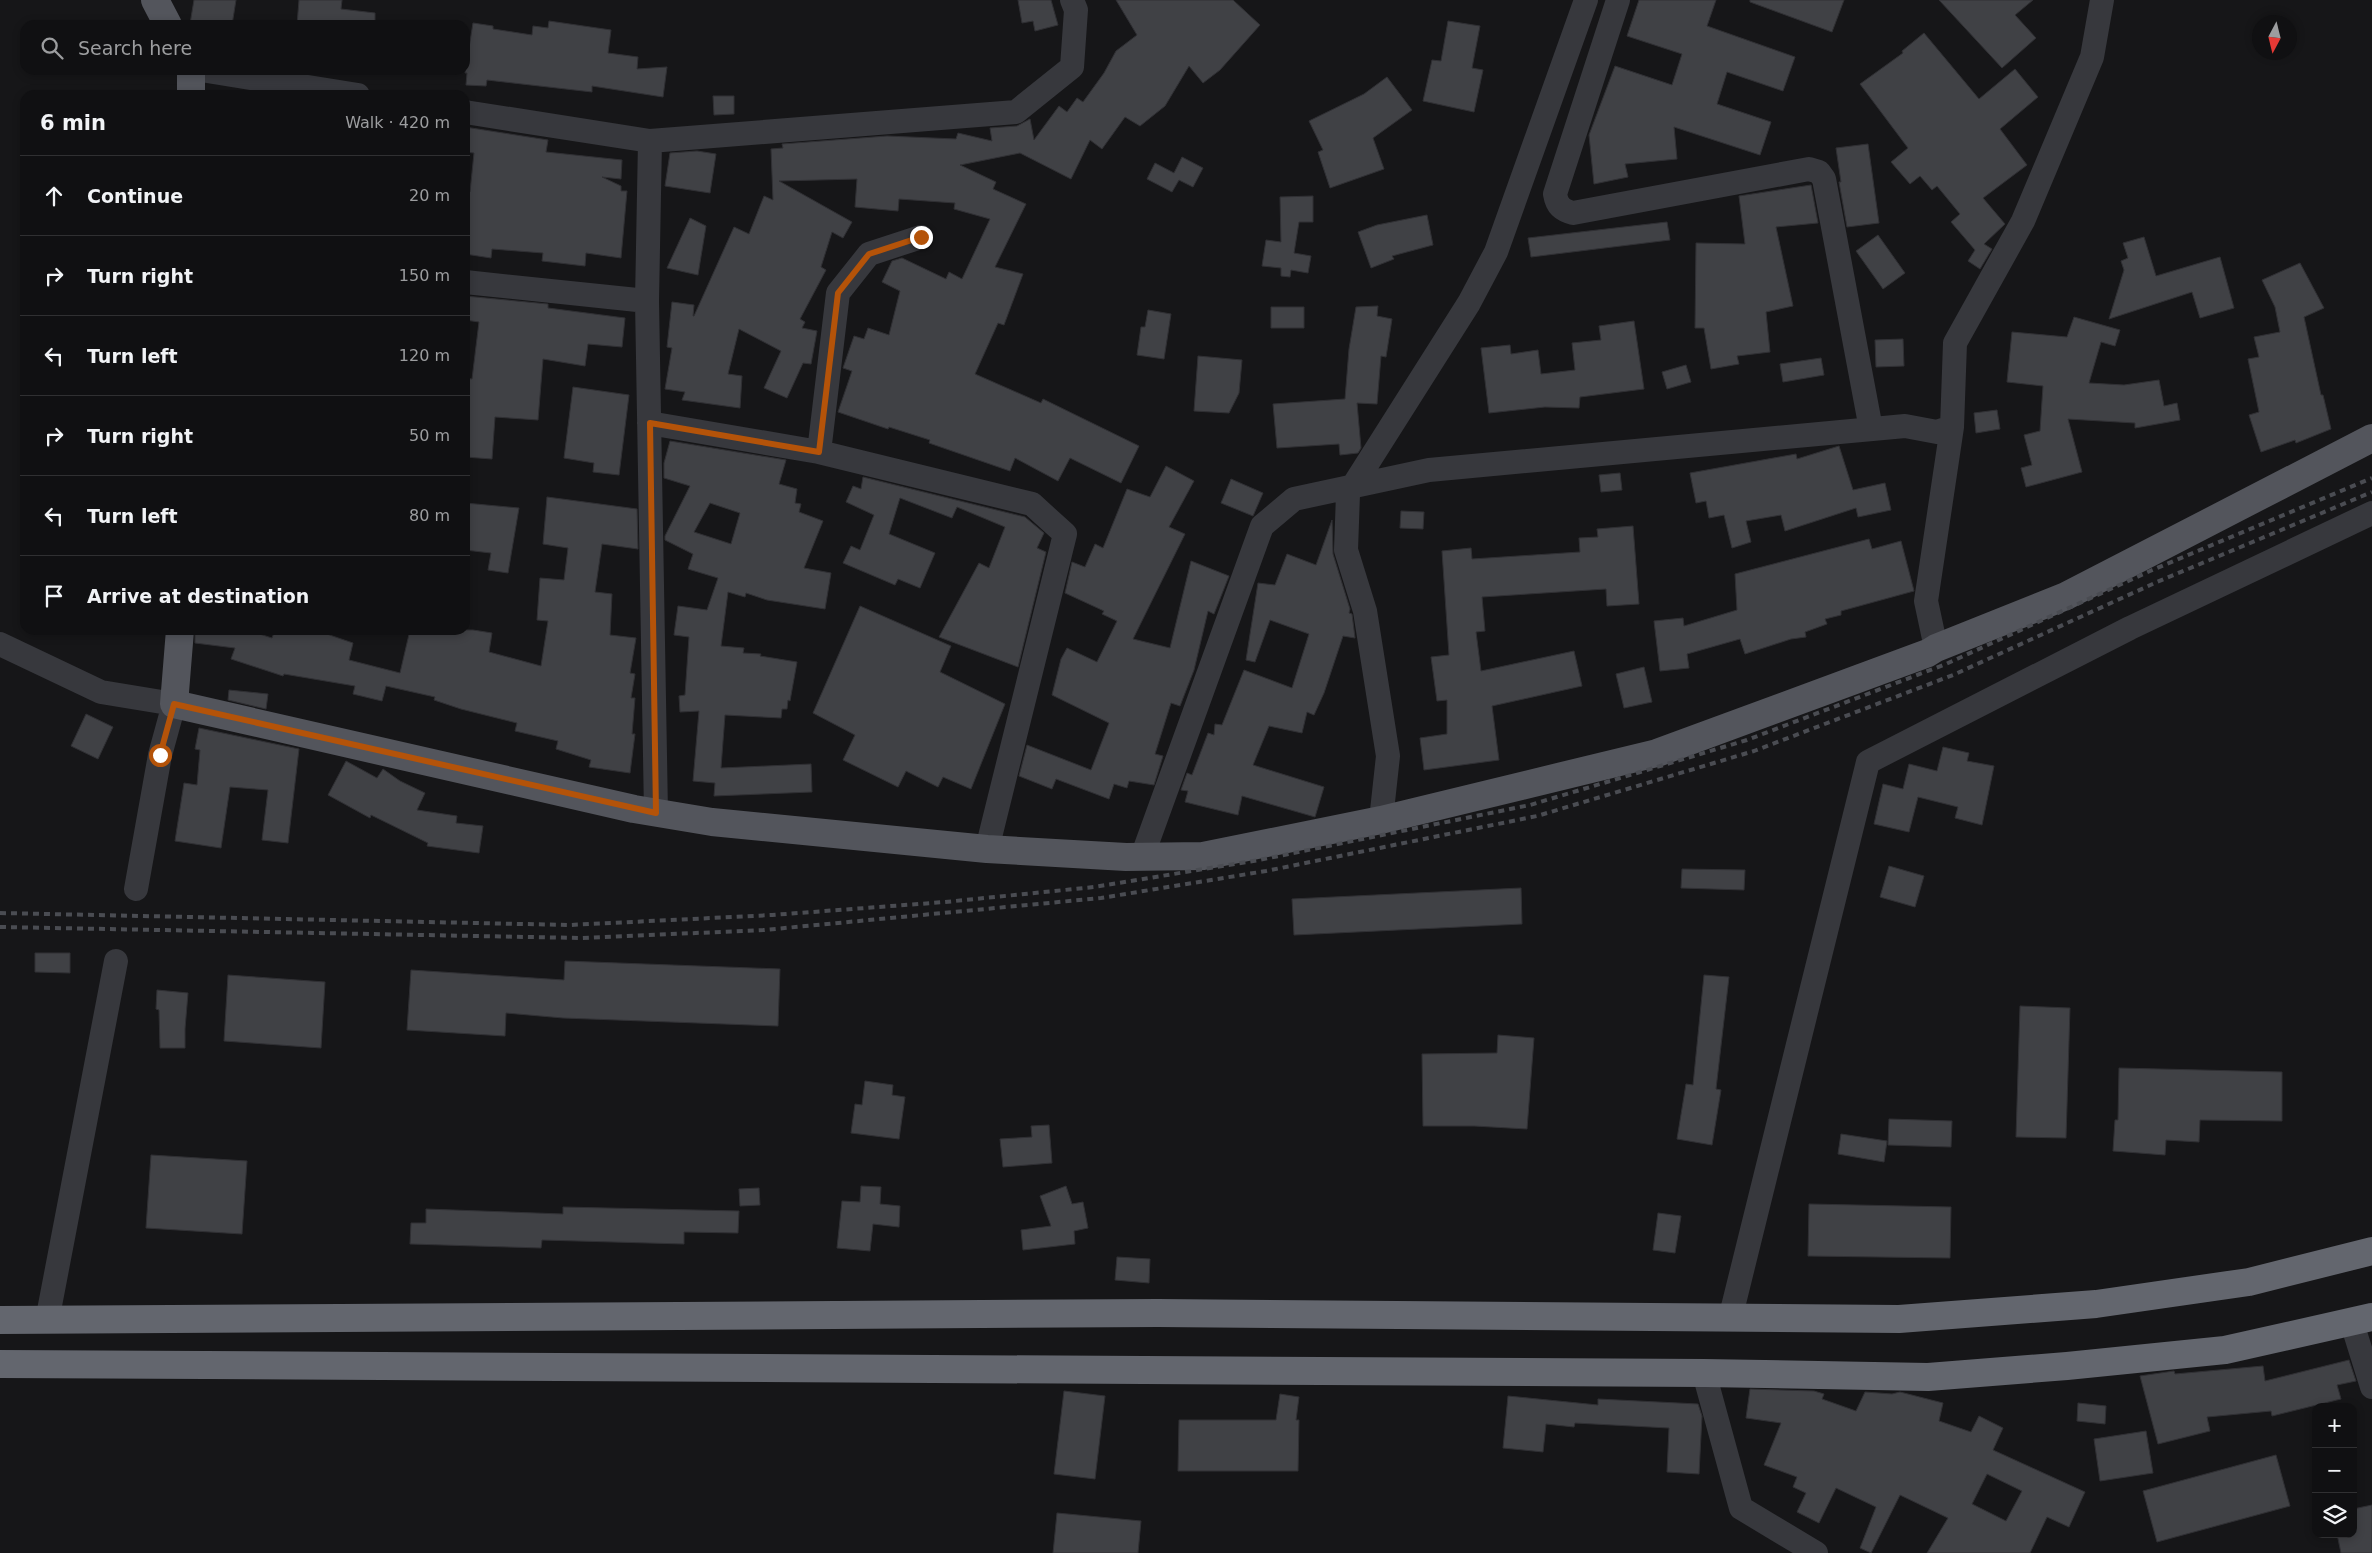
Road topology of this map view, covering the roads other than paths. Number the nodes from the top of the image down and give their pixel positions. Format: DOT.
graph roads {
  1 [pos="155,0"];
  2 [pos="1072,0"];
  3 [pos="1586,0"];
  4 [pos="1618,0"];
  5 [pos="2102,0"];
  6 [pos="165,20"];
  7 [pos="191,75"];
  8 [pos="232,75"];
  9 [pos="191,90"];
  10 [pos="327,90"];
  11 [pos="470,113"];
  12 [pos="650,142"];
  13 [pos="921,237"];
  14 [pos="470,283"];
  15 [pos="647,301"];
  16 [pos="650,423"];
  17 [pos="1952,427"];
  18 [pos="1871,429"];
  19 [pos="2372,438"];
  20 [pos="819,452"];
  21 [pos="1353,486"];
  22 [pos="2372,513"];
  23 [pos="180,635"];
  24 [pos="0,644"];
  25 [pos="1936,648"];
  26 [pos="174,704"];
  27 [pos="656,813"];
  28 [pos="1380,820"];
  29 [pos="987,849"];
  30 [pos="1142,857"];
  31 [pos="136,890"];
  32 [pos="116,961"];
  33 [pos="2372,1251"];
  34 [pos="1730,1319"];
  35 [pos="0,1320"];
  36 [pos="2362,1320"];
  37 [pos="47,1321"];
  38 [pos="0,1364"];
  39 [pos="1704,1373"];
  40 [pos="2372,1387"];
  41 [pos="1816,1553"];
  1 -- 6 [label="main road"];
  2 -- 12 [label="street"];
  3 -- 21 [label="street"];
  4 -- 18 [label="street"];
  5 -- 17 [label="street"];
  7 -- 9 [label="main road"];
  8 -- 10 [label="street"];
  11 -- 12 [label="street"];
  12 -- 15 [label="street"];
  13 -- 20 [label="street"];
  14 -- 15 [label="street"];
  15 -- 16 [label="street"];
  16 -- 20 [label="street"];
  16 -- 27 [label="street"];
  17 -- 18 [label="street"];
  17 -- 25 [label="street"];
  18 -- 21 [label="street"];
  19 -- 25 [label="main road"];
  20 -- 29 [label="street"];
  21 -- 28 [label="street"];
  21 -- 30 [label="street"];
  22 -- 34 [label="street"];
  23 -- 26 [label="main road"];
  24 -- 26 [label="street"];
  25 -- 28 [label="main road"];
  26 -- 27 [label="main road"];
  26 -- 31 [label="street"];
  27 -- 29 [label="main road"];
  28 -- 30 [label="main road"];
  29 -- 30 [label="main road"];
  32 -- 37 [label="street"];
  33 -- 34 [label="highway"];
  34 -- 37 [label="highway"];
  35 -- 37 [label="highway"];
  36 -- 39 [label="highway"];
  36 -- 40 [label="street"];
  38 -- 39 [label="highway"];
  39 -- 41 [label="street"];
}
